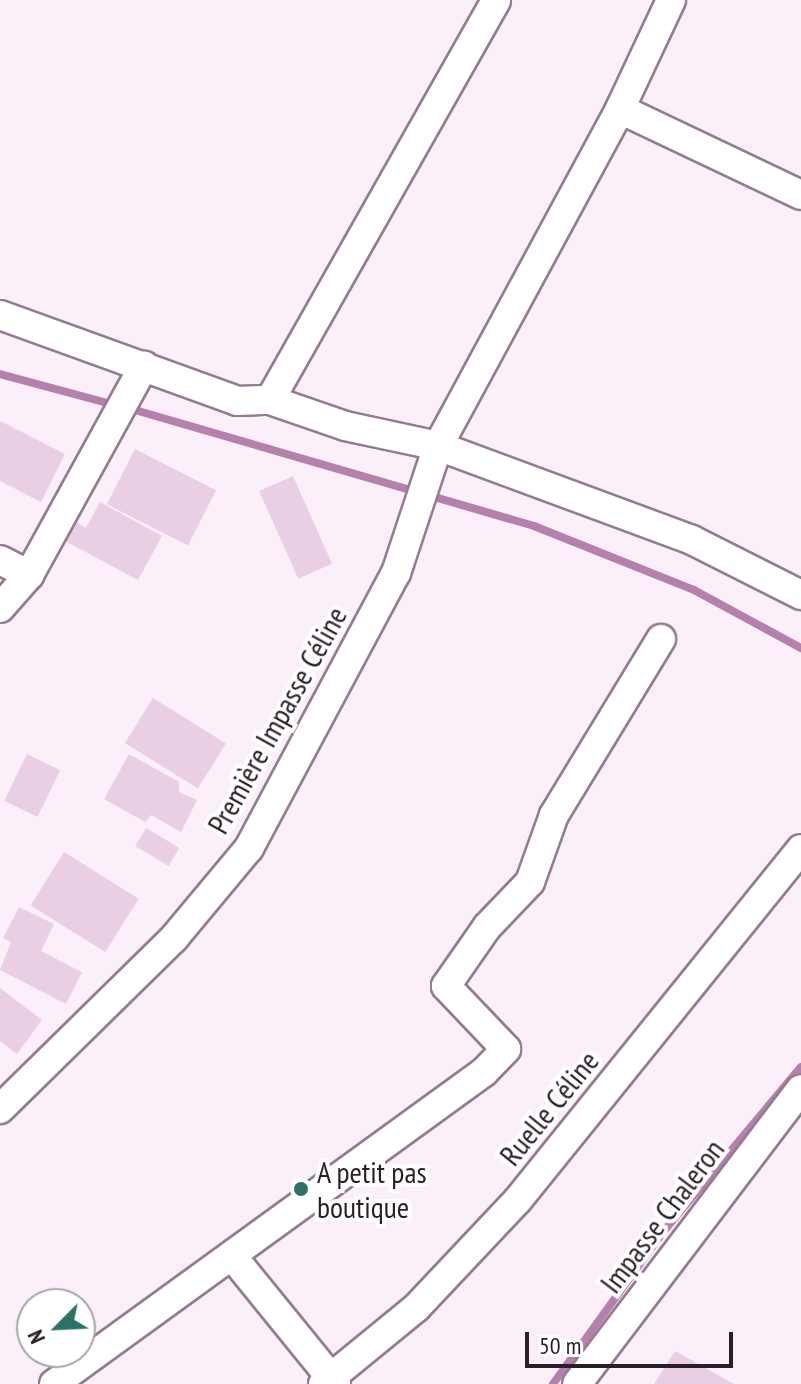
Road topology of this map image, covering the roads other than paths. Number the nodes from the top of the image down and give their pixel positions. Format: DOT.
graph roads {
  1 [pos="496,0"];
  2 [pos="671,0"];
  3 [pos="620,109"];
  4 [pos="801,195"];
  5 [pos="0,315"];
  6 [pos="144,366"];
  7 [pos="270,400"];
  8 [pos="434,457"];
  9 [pos="0,560"];
  10 [pos="29,575"];
  11 [pos="801,595"];
  12 [pos="0,608"];
  13 [pos="661,639"];
  14 [pos="801,849"];
  15 [pos="801,1089"];
  16 [pos="0,1109"];
  17 [pos="232,1256"];
  18 [pos="330,1382"];
  19 [pos="54,1384"];
  20 [pos="577,1384"];
  1 -- 7 [label="street"];
  2 -- 3 [label="street, Première Impasse Céline"];
  3 -- 4 [label="street"];
  3 -- 8 [label="street, Première Impasse Céline"];
  5 -- 6 [label="street"];
  6 -- 7 [label="street"];
  6 -- 10 [label="street"];
  7 -- 8 [label="street"];
  8 -- 11 [label="street"];
  8 -- 16 [label="street, Première Impasse Céline"];
  9 -- 10 [label="street"];
  10 -- 12 [label="street"];
  13 -- 17 [label="street"];
  14 -- 18 [label="street, Ruelle Céline"];
  15 -- 20 [label="street, Impasse Chaleron"];
  17 -- 18 [label="street"];
  17 -- 19 [label="street"];
}
